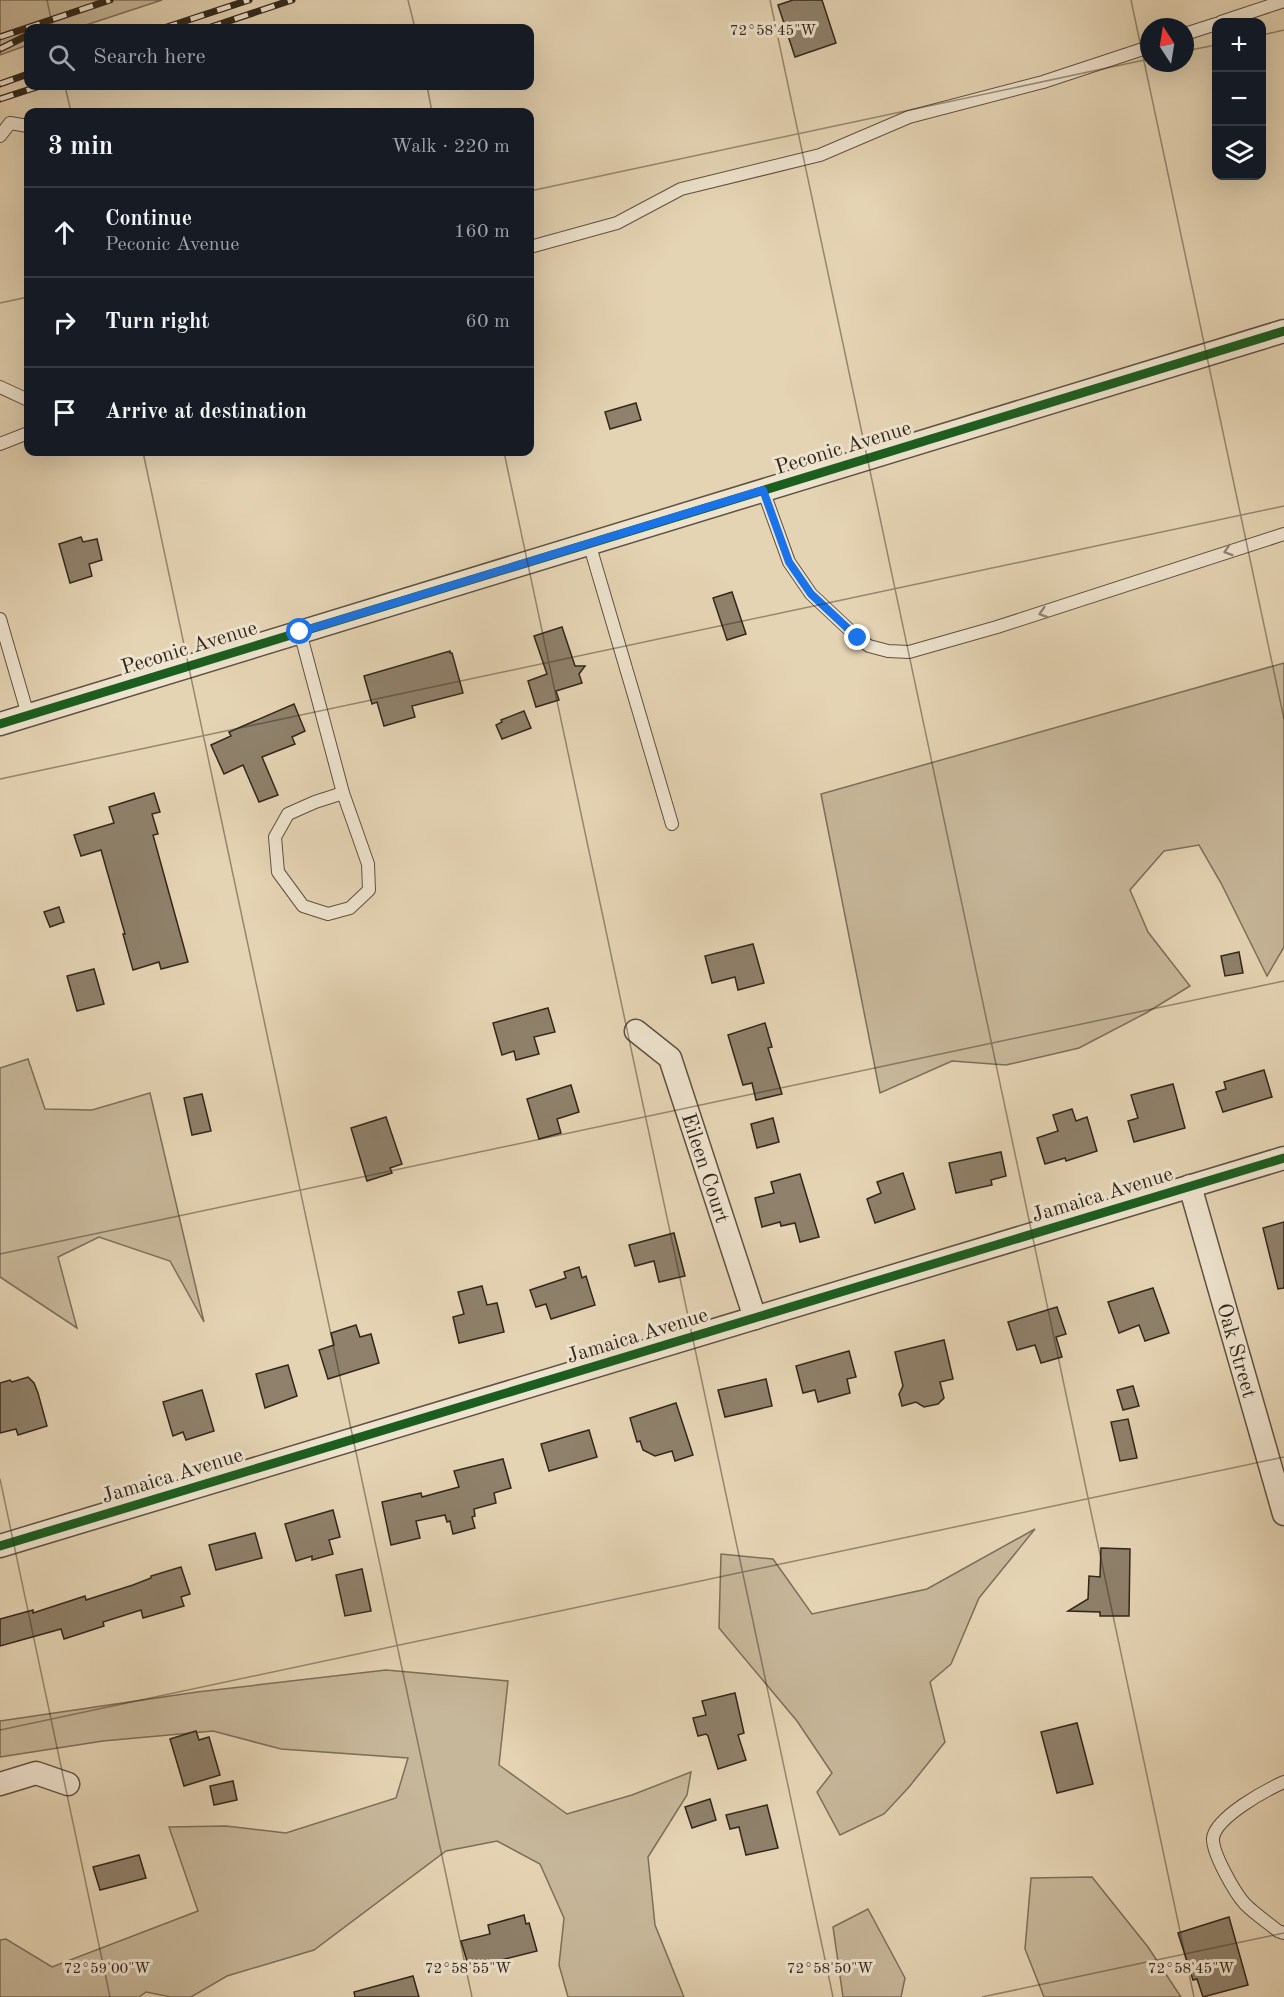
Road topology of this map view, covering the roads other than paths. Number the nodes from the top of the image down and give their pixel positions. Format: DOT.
graph roads {
  1 [pos="1284,1"];
  2 [pos="1234,18"];
  3 [pos="1212,25"];
  4 [pos="1194,31"];
  5 [pos="1140,50"];
  6 [pos="24,125"];
  7 [pos="0,136"];
  8 [pos="534,246"];
  9 [pos="1284,331"];
  10 [pos="0,387"];
  11 [pos="24,398"];
  12 [pos="24,435"];
  13 [pos="0,444"];
  14 [pos="763,490"];
  15 [pos="1284,534"];
  16 [pos="589,543"];
  17 [pos="0,619"];
  18 [pos="300,632"];
  19 [pos="28,715"];
  20 [pos="0,724"];
  21 [pos="343,793"];
  22 [pos="672,824"];
  23 [pos="636,1031"];
  24 [pos="1284,1158"];
  25 [pos="1190,1186"];
  26 [pos="755,1318"];
  27 [pos="1284,1514"];
  28 [pos="0,1546"];
  29 [pos="1284,1782"];
  30 [pos="0,1784"];
  31 [pos="68,1784"];
  32 [pos="1284,1933"];
  1 -- 2 [label="lane"];
  3 -- 4 [label="lane"];
  5 -- 8 [label="lane"];
  6 -- 7 [label="lane"];
  9 -- 14 [label="street, Peconic Avenue"];
  10 -- 11 [label="lane"];
  12 -- 13 [label="lane"];
  15 -- 14 [label="lane, one-way"];
  14 -- 16 [label="street, Peconic Avenue"];
  16 -- 18 [label="street, Peconic Avenue"];
  16 -- 22 [label="lane"];
  17 -- 19 [label="lane"];
  18 -- 19 [label="street, Peconic Avenue"];
  18 -- 21 [label="lane"];
  19 -- 20 [label="street, Peconic Avenue"];
  21 -- 21 [label="lane"];
  23 -- 26 [label="street, Eileen Court"];
  24 -- 25 [label="street, Jamaica Avenue"];
  25 -- 26 [label="street, Jamaica Avenue"];
  25 -- 27 [label="street, Oak Street"];
  26 -- 28 [label="street, Jamaica Avenue"];
  29 -- 32 [label="lane"];
  30 -- 31 [label="street"];
}
